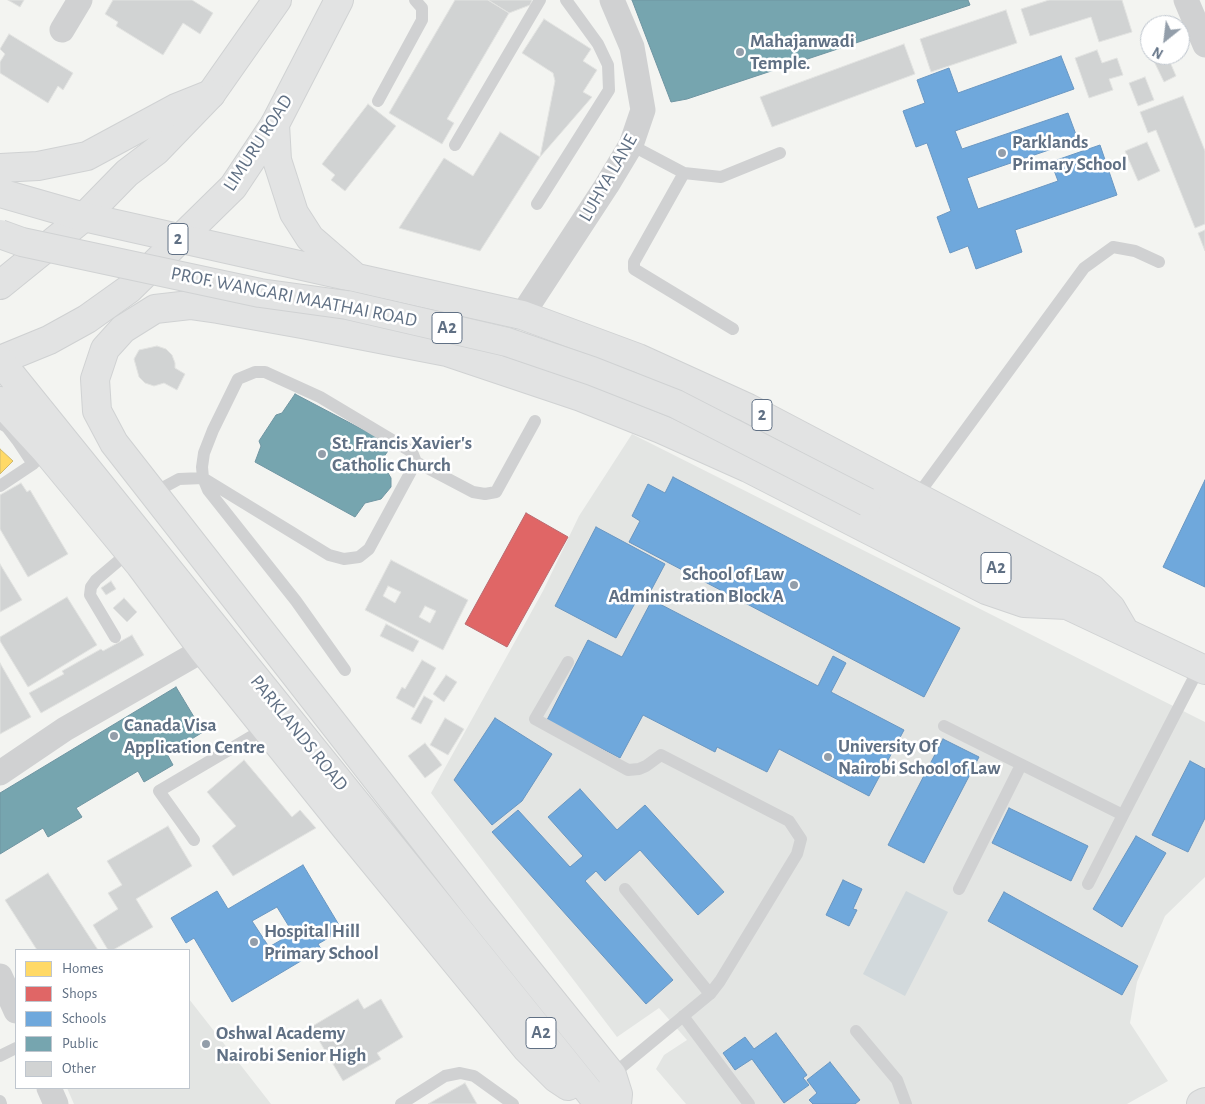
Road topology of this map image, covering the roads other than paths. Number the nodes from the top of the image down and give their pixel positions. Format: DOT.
graph roads {
  1 [pos="80,0"];
  2 [pos="277,0"];
  3 [pos="338,0"];
  4 [pos="415,0"];
  5 [pos="540,0"];
  6 [pos="566,0"];
  7 [pos="612,0"];
  8 [pos="1186,0"];
  9 [pos="62,30"];
  10 [pos="1205,45"];
  11 [pos="211,94"];
  12 [pos="378,101"];
  13 [pos="275,124"];
  14 [pos="456,145"];
  15 [pos="631,145"];
  16 [pos="780,153"];
  17 [pos="0,168"];
  18 [pos="684,173"];
  19 [pos="0,193"];
  20 [pos="536,204"];
  21 [pos="84,217"];
  22 [pos="0,234"];
  23 [pos="179,239"];
  24 [pos="1160,262"];
  25 [pos="358,279"];
  26 [pos="0,286"];
  27 [pos="522,315"];
  28 [pos="733,329"];
  29 [pos="0,360"];
  30 [pos="0,401"];
  31 [pos="535,421"];
  32 [pos="0,423"];
  33 [pos="39,458"];
  34 [pos="416,462"];
  35 [pos="204,478"];
  36 [pos="0,486"];
  37 [pos="153,493"];
  38 [pos="917,496"];
  39 [pos="129,552"];
  40 [pos="1067,605"];
  41 [pos="1126,632"];
  42 [pos="115,637"];
  43 [pos="203,650"];
  44 [pos="568,662"];
  45 [pos="1202,669"];
  46 [pos="345,670"];
  47 [pos="944,726"];
  48 [pos="266,728"];
  49 [pos="1021,765"];
  50 [pos="0,773"];
  51 [pos="1123,815"];
  52 [pos="194,840"];
  53 [pos="1088,884"];
  54 [pos="625,889"];
  55 [pos="959,889"];
  56 [pos="0,976"];
  57 [pos="710,994"];
  58 [pos="15,1009"];
  59 [pos="683,1016"];
  60 [pos="856,1031"];
  61 [pos="15,1048"];
  62 [pos="0,1056"];
  63 [pos="612,1075"];
  64 [pos="50,1089"];
  65 [pos="1205,1102"];
  66 [pos="596,1103"];
  67 [pos="56,1104"];
  68 [pos="401,1104"];
  69 [pos="513,1104"];
  70 [pos="749,1104"];
  71 [pos="906,1104"];
  72 [pos="1201,1104"];
  1 -- 9 [label="street"];
  2 -- 11 [label="main road"];
  3 -- 13 [label="main road, LIMURU ROAD"];
  4 -- 12 [label="lane"];
  5 -- 14 [label="lane"];
  6 -- 20 [label="lane"];
  7 -- 15 [label="street, LUHYA LANE"];
  8 -- 10 [label="street"];
  11 -- 17 [label="main road"];
  11 -- 21 [label="main road"];
  13 -- 23 [label="main road, LIMURU ROAD"];
  13 -- 25 [label="main road"];
  15 -- 18 [label="lane"];
  15 -- 27 [label="street, LUHYA LANE"];
  16 -- 18 [label="lane"];
  18 -- 28 [label="lane"];
  19 -- 21 [label="main road, 2"];
  21 -- 23 [label="main road, 2"];
  21 -- 26 [label="main road"];
  22 -- 40 [label="main road, PROF. WANGARI MAATHAI ROAD / A2, bridge"];
  23 -- 25 [label="main road, 2"];
  23 -- 29 [label="main road, LIMURU ROAD"];
  24 -- 38 [label="lane"];
  25 -- 27 [label="main road, 2"];
  27 -- 38 [label="main road, 2"];
  29 -- 66 [label="main road, PARKLANDS ROAD / A2"];
  30 -- 33 [label="main road"];
  31 -- 34 [label="lane"];
  32 -- 33 [label="lane"];
  33 -- 36 [label="lane"];
  33 -- 39 [label="main road"];
  34 -- 35 [label="lane"];
  34 -- 35 [label="lane"];
  35 -- 37 [label="lane"];
  35 -- 46 [label="lane"];
  37 -- 40 [label="main road"];
  37 -- 63 [label="main road"];
  38 -- 41 [label="main road, 2"];
  39 -- 42 [label="lane"];
  39 -- 43 [label="main road"];
  40 -- 41 [label="main road, PROF. WANGARI MAATHAI ROAD / A2"];
  41 -- 45 [label="main road, PROF. WANGARI MAATHAI ROAD / A2"];
  43 -- 48 [label="main road"];
  43 -- 50 [label="street"];
  44 -- 57 [label="lane"];
  45 -- 51 [label="lane"];
  47 -- 49 [label="lane"];
  48 -- 52 [label="lane"];
  48 -- 66 [label="main road"];
  49 -- 51 [label="lane"];
  49 -- 55 [label="lane"];
  51 -- 53 [label="lane"];
  54 -- 57 [label="lane"];
  56 -- 58 [label="street"];
  57 -- 59 [label="lane"];
  59 -- 63 [label="lane"];
  59 -- 70 [label="lane"];
  60 -- 71 [label="lane"];
  61 -- 62 [label="lane"];
  63 -- 66 [label="main road"];
  64 -- 67 [label="street"];
  65 -- 72 [label="main road"];
  68 -- 69 [label="lane"];
}
